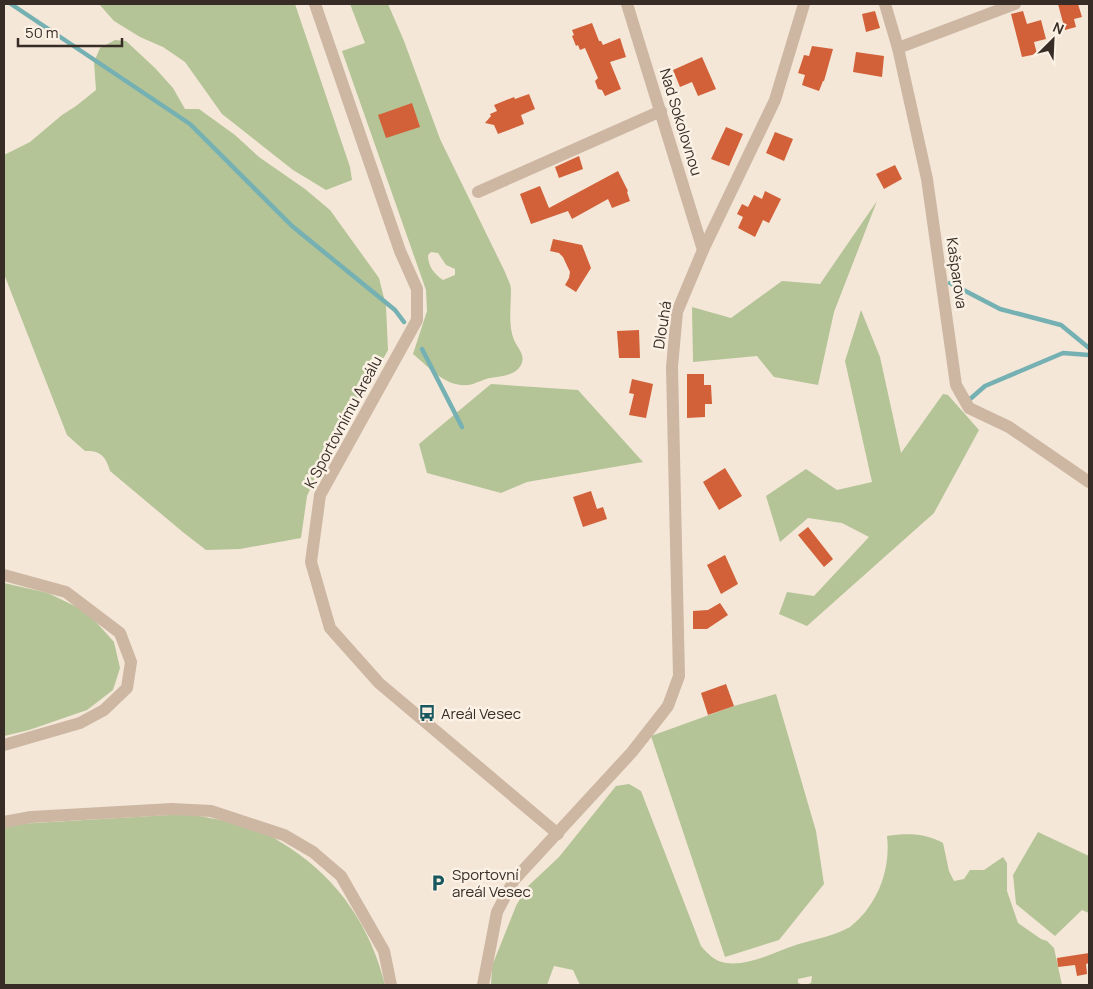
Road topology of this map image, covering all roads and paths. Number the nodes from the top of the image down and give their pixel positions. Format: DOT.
graph roads {
  1 [pos="315,4"];
  2 [pos="627,4"];
  3 [pos="804,4"];
  4 [pos="885,4"];
  5 [pos="1015,4"];
  6 [pos="898,48"];
  7 [pos="661,111"];
  8 [pos="478,192"];
  9 [pos="703,250"];
  10 [pos="1089,482"];
  11 [pos="4,575"];
  12 [pos="4,745"];
  13 [pos="4,822"];
  14 [pos="558,834"];
  15 [pos="391,985"];
  16 [pos="483,985"];
  1 -- 14 [label="street, K Sportovnímu Areálu"];
  2 -- 7 [label="street, Nad Sokolovnou"];
  3 -- 9 [label="street, Dlouhá"];
  4 -- 6 [label="street, Kašparova"];
  5 -- 6 [label="street"];
  6 -- 10 [label="street, Kašparova"];
  7 -- 8 [label="street"];
  7 -- 9 [label="street, Nad Sokolovnou"];
  9 -- 14 [label="street, Dlouhá"];
  11 -- 12 [label="street"];
  13 -- 15 [label="street"];
  14 -- 16 [label="street"];
}
